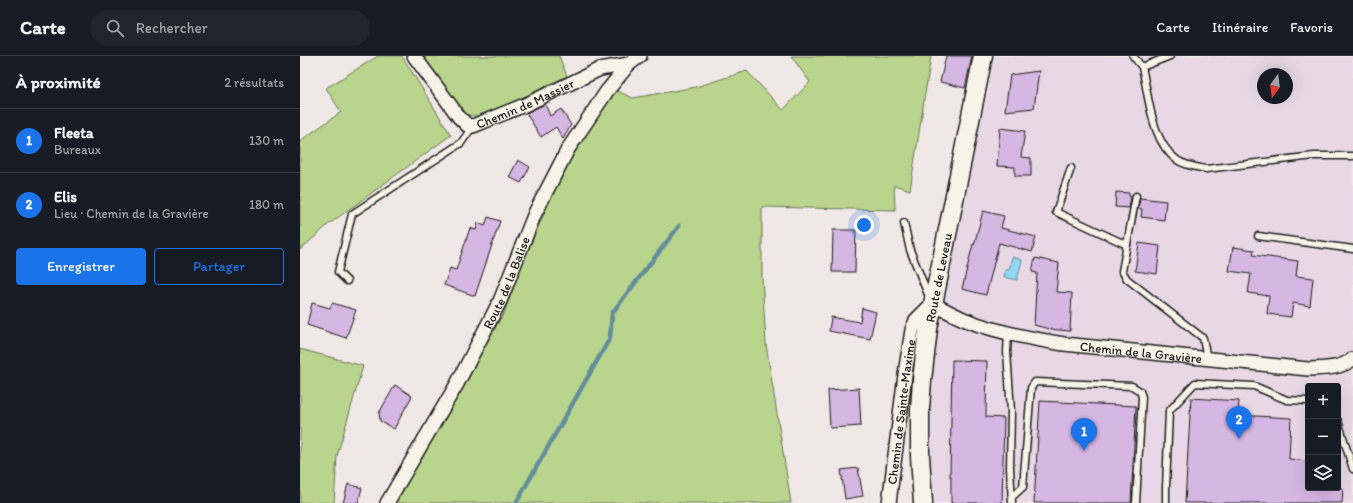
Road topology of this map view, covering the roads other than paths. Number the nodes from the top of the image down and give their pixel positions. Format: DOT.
graph roads {
  1 [pos="414,56"];
  2 [pos="640,56"];
  3 [pos="983,56"];
  4 [pos="1133,56"];
  5 [pos="1170,56"];
  6 [pos="629,64"];
  7 [pos="1142,67"];
  8 [pos="473,126"];
  9 [pos="1353,156"];
  10 [pos="1071,168"];
  11 [pos="1136,196"];
  12 [pos="904,223"];
  13 [pos="1258,236"];
  14 [pos="1127,245"];
  15 [pos="1353,249"];
  16 [pos="347,281"];
  17 [pos="932,304"];
  18 [pos="1008,332"];
  19 [pos="1207,359"];
  20 [pos="1353,359"];
  21 [pos="1305,401"];
  22 [pos="1341,431"];
  23 [pos="1353,469"];
  24 [pos="1012,500"];
  25 [pos="387,503"];
  26 [pos="889,503"];
  27 [pos="923,503"];
  28 [pos="1136,503"];
  29 [pos="1166,503"];
  1 -- 8 [label="street, Chemin de Massier"];
  2 -- 6 [label="street, Chemin de Massier"];
  3 -- 17 [label="street, Route de Leveau"];
  4 -- 7 [label="lane"];
  5 -- 7 [label="lane"];
  6 -- 8 [label="street, Chemin de Massier"];
  6 -- 25 [label="street, Route de la Balise"];
  7 -- 9 [label="lane"];
  8 -- 16 [label="lane"];
  10 -- 14 [label="lane"];
  11 -- 14 [label="lane"];
  12 -- 17 [label="lane"];
  13 -- 15 [label="lane"];
  14 -- 19 [label="lane"];
  17 -- 18 [label="street, Chemin de la Gravière"];
  17 -- 26 [label="street, Chemin de Sainte-Maxime"];
  17 -- 27 [label="street, Route de Leveau"];
  18 -- 19 [label="street, Chemin de la Gravière"];
  18 -- 24 [label="lane"];
  19 -- 20 [label="street, Chemin de la Gravière"];
  21 -- 29 [label="lane"];
  22 -- 23 [label="lane"];
  24 -- 28 [label="lane"];
}
